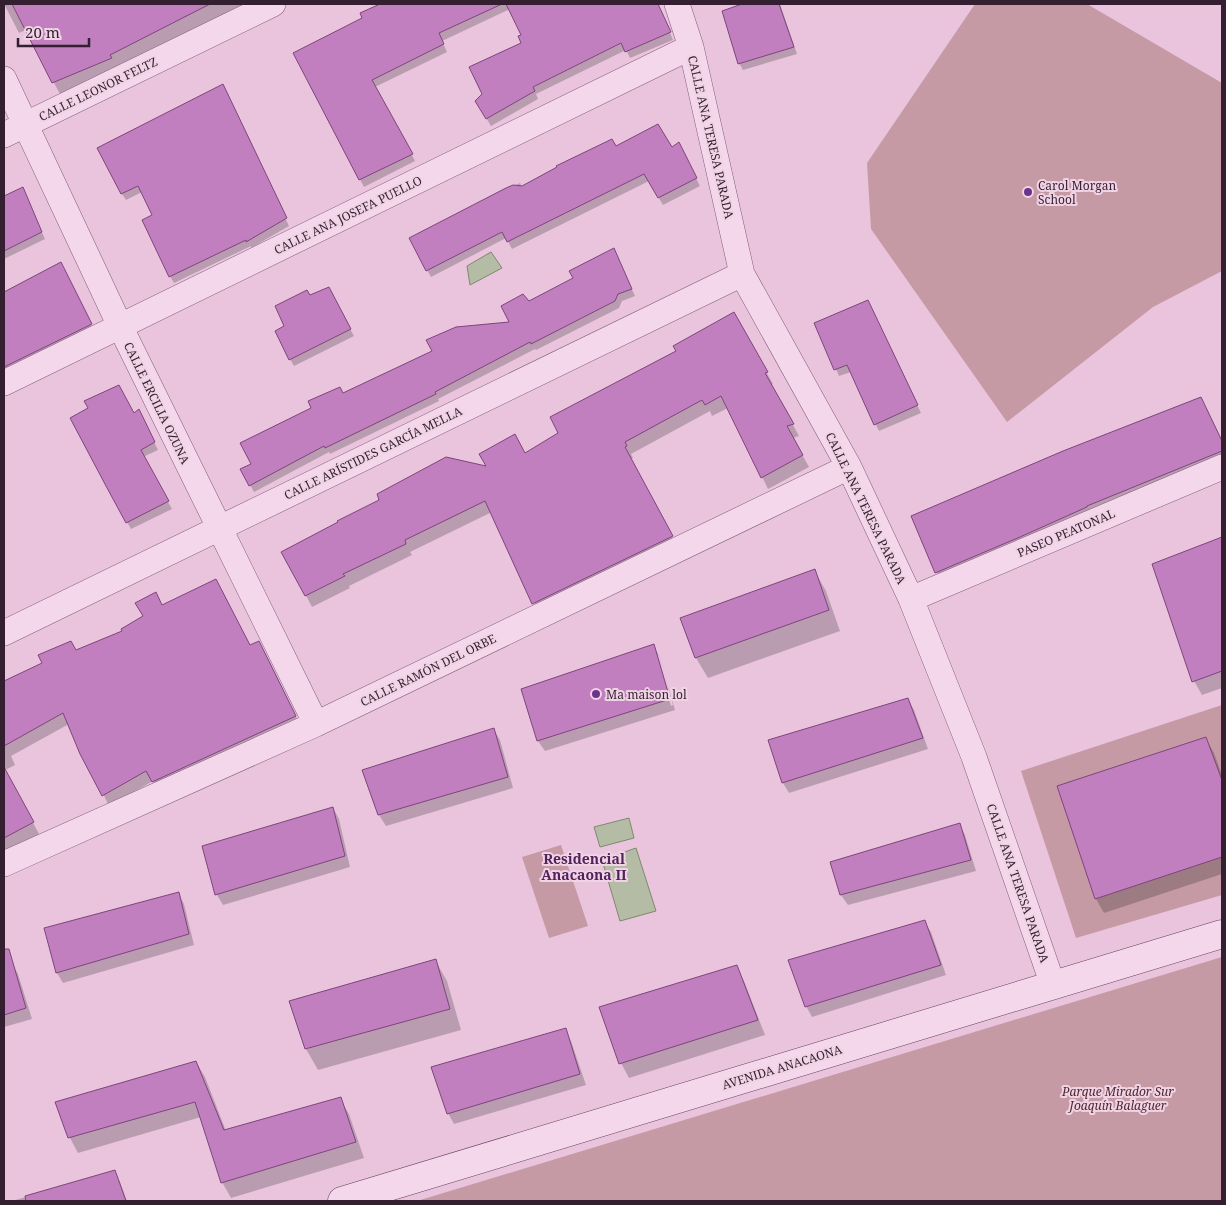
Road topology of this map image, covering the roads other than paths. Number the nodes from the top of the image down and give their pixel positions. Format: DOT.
graph roads {
  1 [pos="273,4"];
  2 [pos="677,4"];
  3 [pos="691,47"];
  4 [pos="4,78"];
  5 [pos="15,130"];
  6 [pos="742,274"];
  7 [pos="120,326"];
  8 [pos="4,383"];
  9 [pos="849,466"];
  10 [pos="1222,467"];
  11 [pos="218,528"];
  12 [pos="911,599"];
  13 [pos="4,633"];
  14 [pos="316,724"];
  15 [pos="4,864"];
  16 [pos="1222,934"];
  17 [pos="1054,985"];
  18 [pos="342,1201"];
  1 -- 5 [label="street, CALLE LEONOR FELTZ"];
  2 -- 3 [label="street, CALLE ANA TERESA PARADA"];
  3 -- 6 [label="street, CALLE ANA TERESA PARADA"];
  3 -- 7 [label="street, CALLE ANA JOSEFA PUELLO"];
  4 -- 5 [label="street, CALLE ERCILIA OZUNA"];
  5 -- 7 [label="street, CALLE ERCILIA OZUNA"];
  6 -- 9 [label="street, CALLE ANA TERESA PARADA"];
  6 -- 11 [label="street, CALLE ARÍSTIDES GARCÍA MELLA"];
  7 -- 8 [label="street, CALLE ANA JOSEFA PUELLO"];
  7 -- 11 [label="street, CALLE ERCILIA OZUNA"];
  9 -- 12 [label="street, CALLE ANA TERESA PARADA"];
  9 -- 14 [label="street, CALLE RAMÓN DEL ORBE"];
  10 -- 12 [label="street, PASEO PEATONAL"];
  11 -- 13 [label="street, CALLE ARÍSTIDES GARCÍA MELLA"];
  11 -- 14 [label="street, CALLE ERCILIA OZUNA"];
  12 -- 17 [label="street, CALLE ANA TERESA PARADA"];
  14 -- 15 [label="street, CALLE RAMÓN DEL ORBE"];
  16 -- 17 [label="main road, AVENIDA ANACAONA"];
  17 -- 18 [label="main road, AVENIDA ANACAONA"];
}
